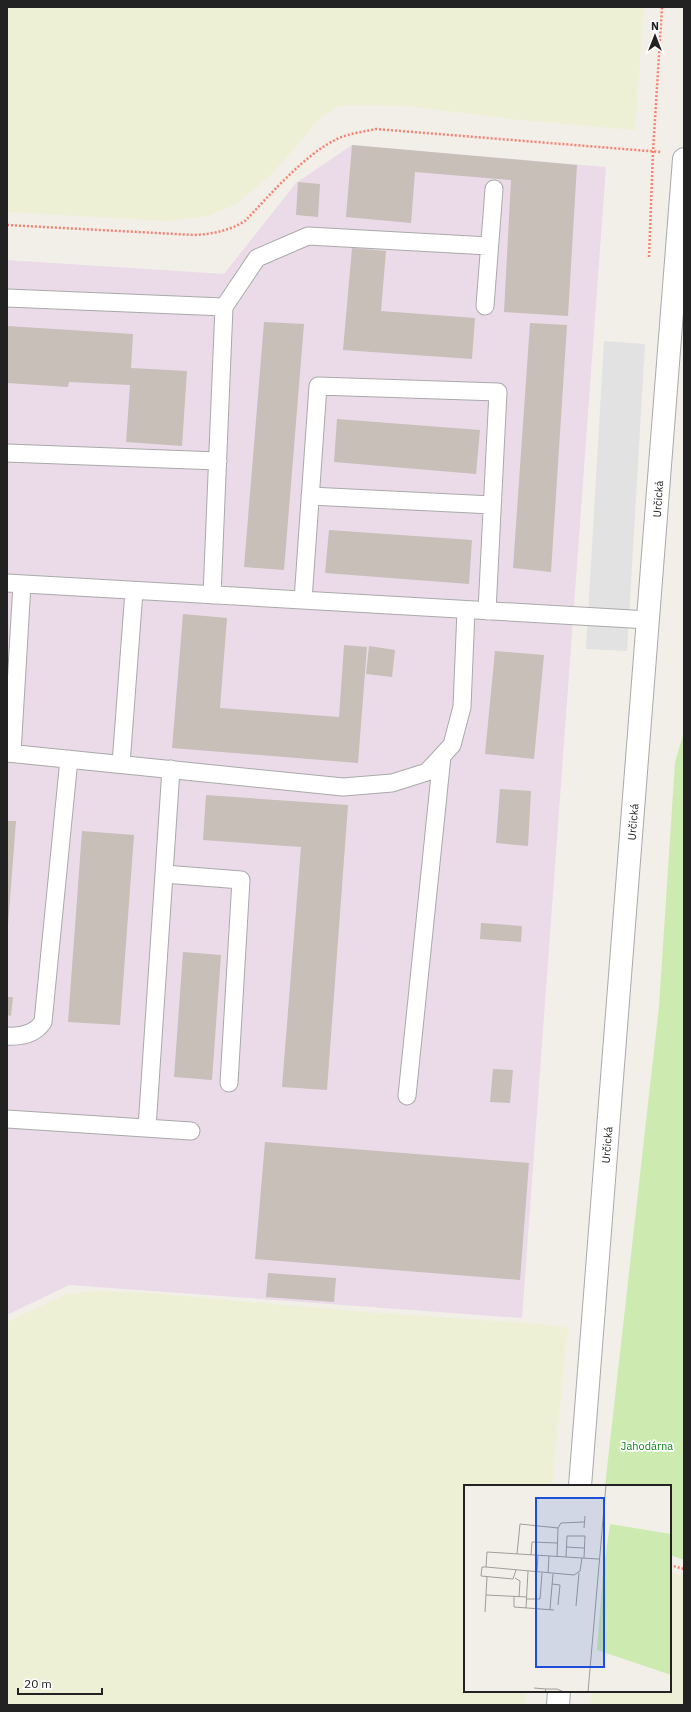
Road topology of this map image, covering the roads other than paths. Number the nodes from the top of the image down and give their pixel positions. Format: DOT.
graph roads {
  1 [pos="676,155"];
  2 [pos="494,189"];
  3 [pos="489,246"];
  4 [pos="7,298"];
  5 [pos="485,306"];
  6 [pos="224,307"];
  7 [pos="7,453"];
  8 [pos="218,461"];
  9 [pos="310,496"];
  10 [pos="492,505"];
  11 [pos="15,584"];
  12 [pos="134,591"];
  13 [pos="212,595"];
  14 [pos="303,600"];
  15 [pos="466,610"];
  16 [pos="487,611"];
  17 [pos="649,620"];
  18 [pos="9,753"];
  19 [pos="442,756"];
  20 [pos="68,759"];
  21 [pos="121,764"];
  22 [pos="171,770"];
  23 [pos="164,874"];
  24 [pos="7,1036"];
  25 [pos="229,1083"];
  26 [pos="407,1096"];
  27 [pos="7,1119"];
  28 [pos="147,1128"];
  29 [pos="191,1131"];
  30 [pos="580,1485"];
  31 [pos="559,1692"];
  32 [pos="558,1705"];
  1 -- 17 [label="street, Určická"];
  2 -- 3 [label="lane"];
  3 -- 5 [label="lane"];
  3 -- 6 [label="lane"];
  4 -- 6 [label="lane"];
  6 -- 8 [label="lane"];
  7 -- 8 [label="lane"];
  8 -- 13 [label="lane"];
  9 -- 10 [label="lane"];
  9 -- 10 [label="lane"];
  9 -- 14 [label="lane"];
  10 -- 16 [label="lane"];
  11 -- 12 [label="lane"];
  11 -- 18 [label="lane"];
  12 -- 13 [label="lane"];
  12 -- 21 [label="lane"];
  13 -- 14 [label="lane"];
  14 -- 15 [label="lane"];
  15 -- 16 [label="lane"];
  15 -- 19 [label="lane"];
  16 -- 17 [label="lane"];
  17 -- 30 [label="street, Určická"];
  18 -- 20 [label="lane"];
  19 -- 22 [label="lane"];
  19 -- 26 [label="lane"];
  20 -- 21 [label="lane"];
  20 -- 24 [label="lane"];
  21 -- 22 [label="lane"];
  22 -- 23 [label="lane"];
  23 -- 25 [label="lane"];
  23 -- 28 [label="lane"];
  27 -- 28 [label="lane"];
  28 -- 29 [label="lane"];
  31 -- 32 [label="street"];
}
